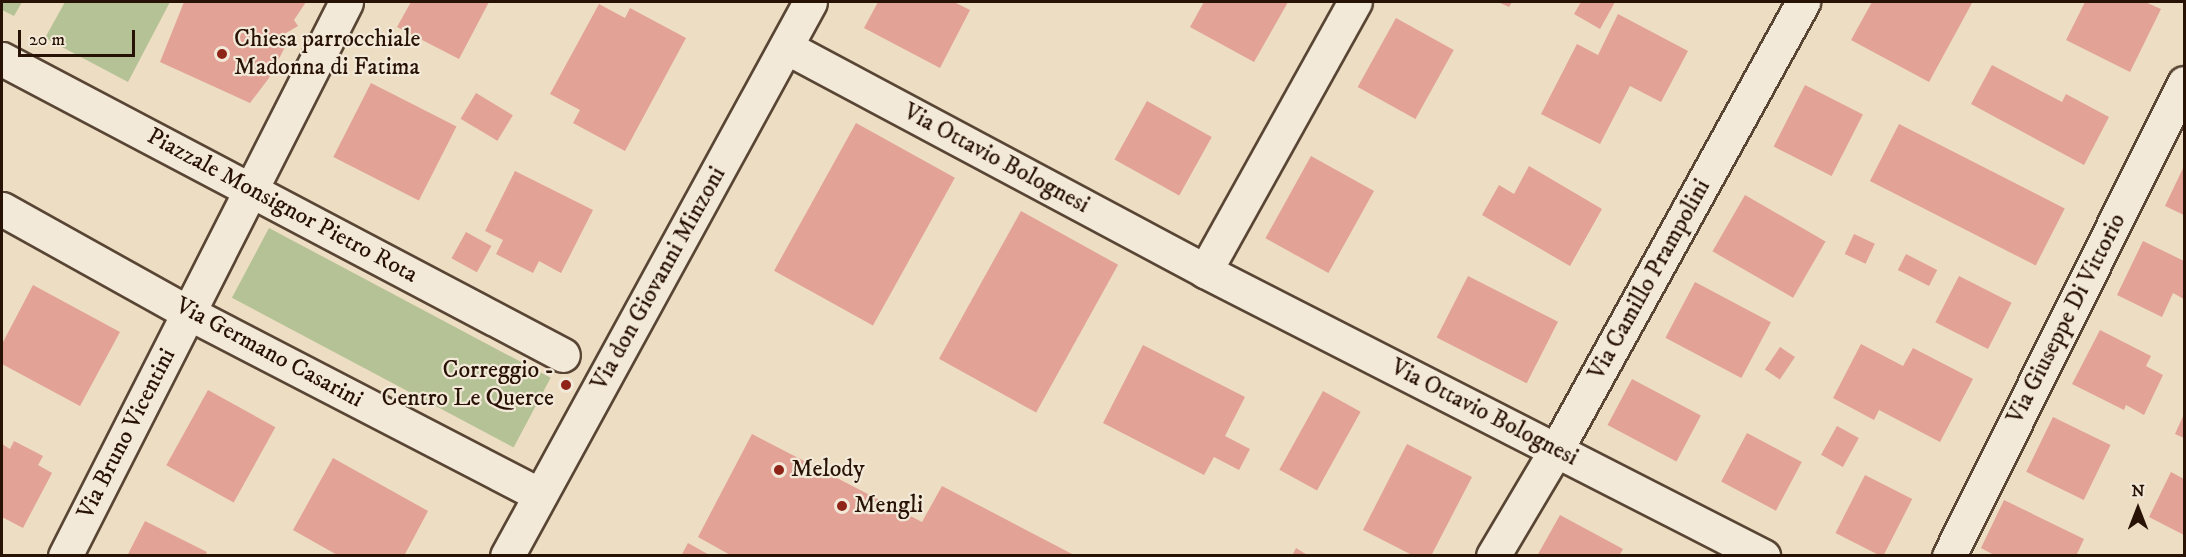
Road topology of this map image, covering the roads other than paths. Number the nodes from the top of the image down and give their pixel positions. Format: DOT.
graph roads {
  1 [pos="346,2"];
  2 [pos="810,2"];
  3 [pos="1355,2"];
  4 [pos="1803,2"];
  5 [pos="786,47"];
  6 [pos="2,59"];
  7 [pos="2184,83"];
  8 [pos="253,189"];
  9 [pos="2,209"];
  10 [pos="1205,271"];
  11 [pos="189,312"];
  12 [pos="562,355"];
  13 [pos="1556,450"];
  14 [pos="538,494"];
  15 [pos="65,555"];
  16 [pos="507,555"];
  17 [pos="1493,555"];
  18 [pos="1762,555"];
  19 [pos="1949,555"];
  1 -- 8 [label="street, Via Bruno Vicentini"];
  2 -- 5 [label="street, Via don Giovanni Minzoni"];
  3 -- 10 [label="street"];
  4 -- 13 [label="street, Via Camillo Prampolini"];
  5 -- 10 [label="street, Via Ottavio Bolognesi"];
  5 -- 14 [label="street, Via don Giovanni Minzoni"];
  6 -- 8 [label="street, Piazzale Monsignor Pietro Rota"];
  7 -- 19 [label="street, Via Giuseppe Di Vittorio"];
  8 -- 11 [label="street, Via Bruno Vicentini"];
  8 -- 12 [label="street, Piazzale Monsignor Pietro Rota"];
  9 -- 11 [label="street, Via Germano Casarini"];
  10 -- 13 [label="street, Via Ottavio Bolognesi"];
  11 -- 14 [label="street, Via Germano Casarini"];
  11 -- 15 [label="street, Via Bruno Vicentini"];
  13 -- 17 [label="street, Via Camillo Prampolini"];
  13 -- 18 [label="street, Via Ottavio Bolognesi"];
  14 -- 16 [label="street, Via don Giovanni Minzoni"];
}
